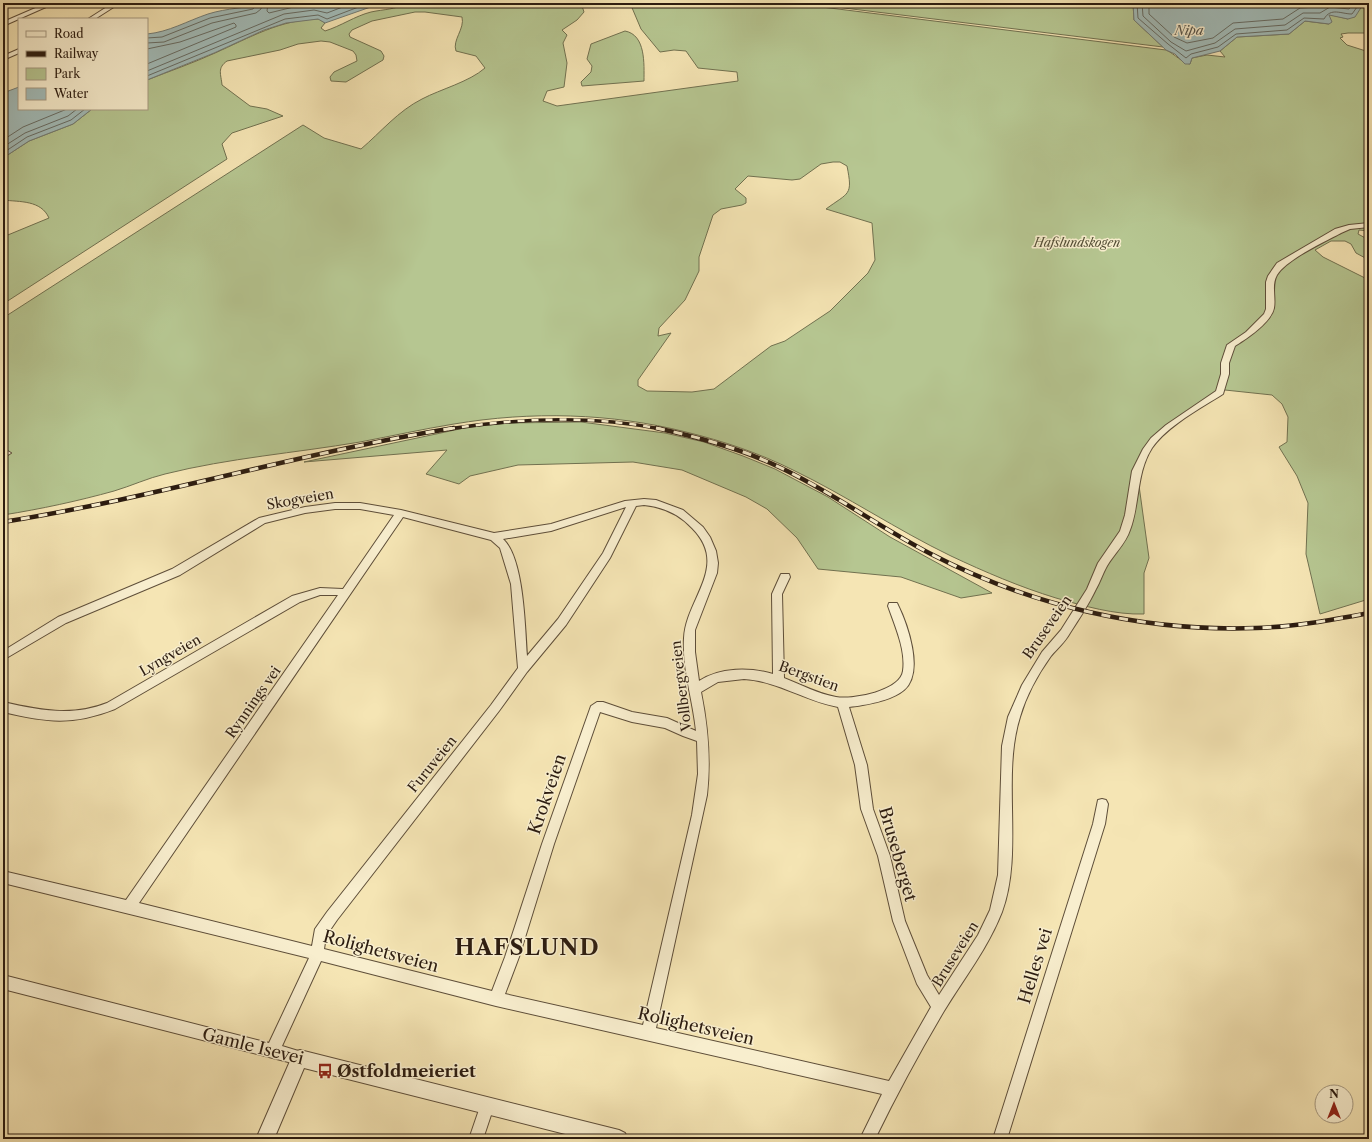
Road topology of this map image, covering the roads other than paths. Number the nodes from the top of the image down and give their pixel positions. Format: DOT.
graph roads {
  1 [pos="52,3"];
  2 [pos="117,3"];
  3 [pos="93,18"];
  4 [pos="3,24"];
  5 [pos="18,51"];
  6 [pos="3,58"];
  7 [pos="1369,225"];
  8 [pos="632,504"];
  9 [pos="400,513"];
  10 [pos="494,537"];
  11 [pos="785,577"];
  12 [pos="345,592"];
  13 [pos="893,606"];
  14 [pos="3,656"];
  15 [pos="523,669"];
  16 [pos="779,681"];
  17 [pos="695,691"];
  18 [pos="842,703"];
  19 [pos="3,707"];
  20 [pos="703,738"];
  21 [pos="1102,804"];
  22 [pos="3,877"];
  23 [pos="129,908"];
  24 [pos="317,953"];
  25 [pos="3,982"];
  26 [pos="496,999"];
  27 [pos="939,1007"];
  28 [pos="648,1033"];
  29 [pos="273,1051"];
  30 [pos="300,1058"];
  31 [pos="892,1089"];
  32 [pos="487,1106"];
  33 [pos="265,1139"];
  34 [pos="476,1139"];
  35 [pos="619,1139"];
  36 [pos="867,1139"];
  37 [pos="1000,1139"];
  1 -- 4 [label="street"];
  2 -- 3 [label="street"];
  5 -- 6 [label="street"];
  7 -- 27 [label="street, Bruseveien"];
  8 -- 10 [label="street, Vollbergveien"];
  8 -- 15 [label="street, Furuveien"];
  8 -- 17 [label="street, Vollbergveien"];
  9 -- 10 [label="street, Skogveien"];
  9 -- 12 [label="street, Rynnings vei"];
  9 -- 14 [label="street, Skogveien"];
  10 -- 15 [label="street"];
  11 -- 16 [label="street"];
  12 -- 19 [label="street, Lyngveien"];
  12 -- 23 [label="street, Rynnings vei"];
  13 -- 18 [label="street, Bergstien"];
  15 -- 24 [label="street, Furuveien"];
  16 -- 17 [label="street, Bergstien"];
  16 -- 18 [label="street, Bergstien"];
  17 -- 20 [label="street, Vollbergveien"];
  18 -- 27 [label="street, Bruseberget"];
  20 -- 26 [label="street, Krokveien"];
  20 -- 28 [label="street, Vollbergveien"];
  21 -- 37 [label="street, Helles vei"];
  22 -- 23 [label="street, Rolighetsveien"];
  23 -- 24 [label="street, Rolighetsveien"];
  24 -- 26 [label="street, Rolighetsveien"];
  24 -- 29 [label="street, Furuveien"];
  25 -- 29 [label="street, Gamle Isevei"];
  26 -- 28 [label="street, Rolighetsveien"];
  27 -- 31 [label="street, Bruseveien"];
  28 -- 31 [label="street, Rolighetsveien"];
  29 -- 30 [label="street, Gamle Isevei"];
  30 -- 32 [label="street, Gamle Isevei"];
  30 -- 33 [label="street"];
  31 -- 36 [label="street, Bruseveien"];
  32 -- 34 [label="street"];
  32 -- 35 [label="street, Gamle Isevei"];
}
